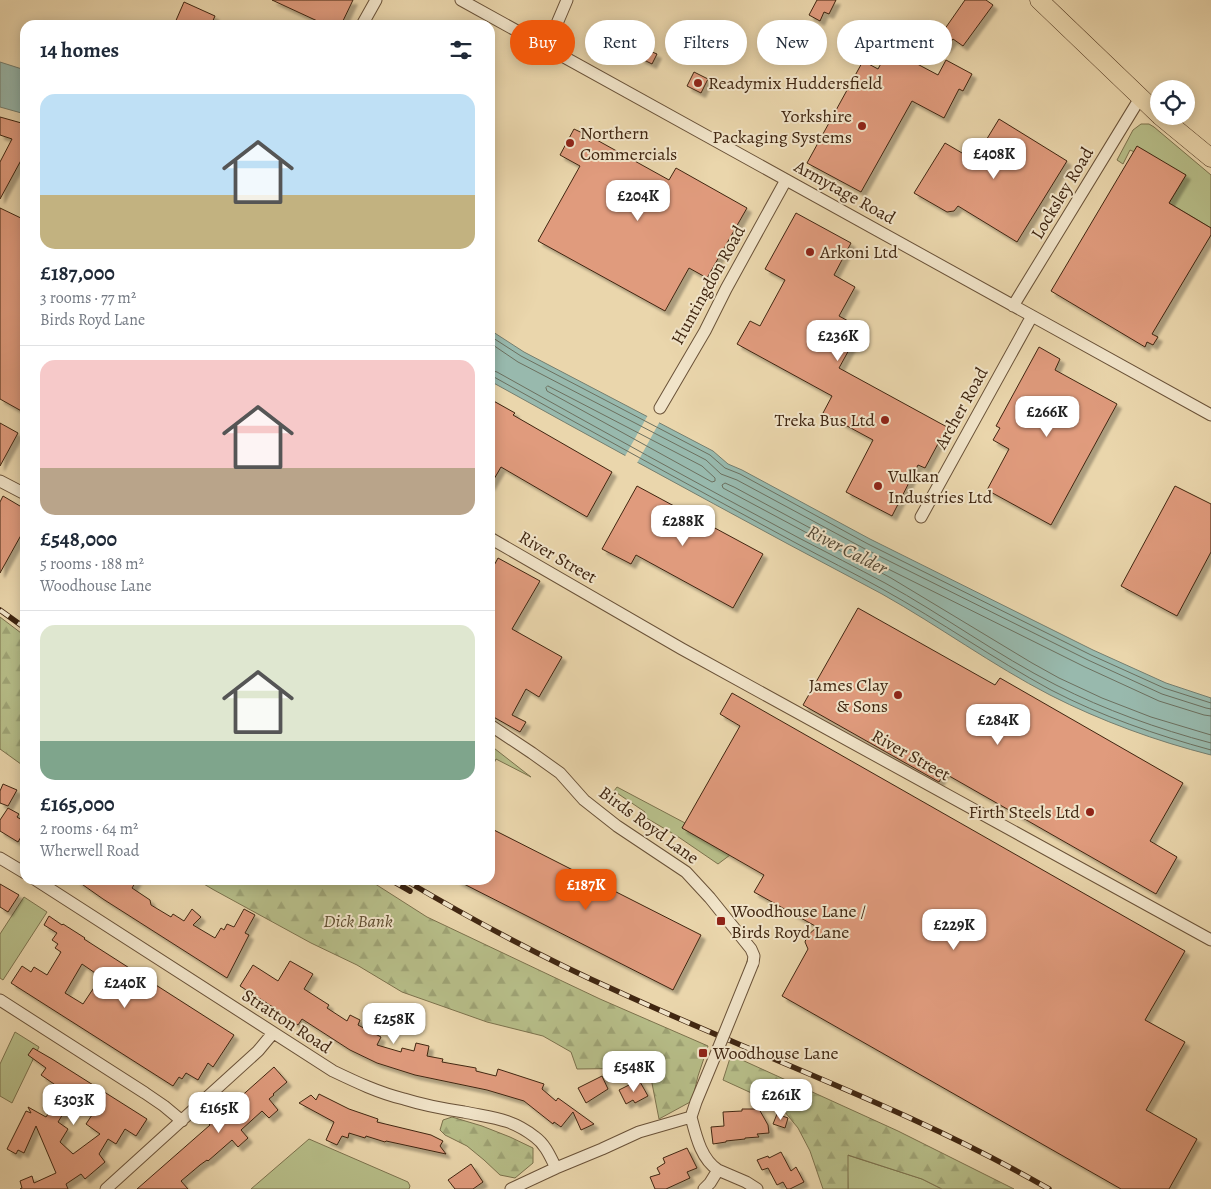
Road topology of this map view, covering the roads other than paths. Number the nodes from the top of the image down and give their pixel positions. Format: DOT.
graph roads {
  1 [pos="376,0"];
  2 [pos="461,0"];
  3 [pos="567,0"];
  4 [pos="1039,0"];
  5 [pos="365,20"];
  6 [pos="558,20"];
  7 [pos="510,26"];
  8 [pos="575,62"];
  9 [pos="1140,98"];
  10 [pos="1150,107"];
  11 [pos="1171,125"];
  12 [pos="1211,158"];
  13 [pos="786,180"];
  14 [pos="1013,306"];
  15 [pos="1032,316"];
  16 [pos="660,408"];
  17 [pos="1211,415"];
  18 [pos="0,481"];
  19 [pos="20,491"];
  20 [pos="921,517"];
  21 [pos="495,541"];
  22 [pos="495,727"];
  23 [pos="0,858"];
  24 [pos="20,870"];
  25 [pos="44,885"];
  26 [pos="1211,940"];
  27 [pos="0,1000"];
  28 [pos="273,1033"];
  29 [pos="691,1117"];
  30 [pos="182,1121"];
  31 [pos="556,1168"];
  32 [pos="718,1170"];
  33 [pos="106,1189"];
  34 [pos="511,1189"];
  35 [pos="704,1189"];
  36 [pos="756,1189"];
  1 -- 5 [label="street"];
  2 -- 7 [label="street, Armytage Road"];
  3 -- 6 [label="street"];
  4 -- 9 [label="main road"];
  8 -- 13 [label="street, Armytage Road"];
  9 -- 10 [label="main road"];
  9 -- 14 [label="street, Locksley Road"];
  11 -- 12 [label="main road"];
  13 -- 14 [label="street, Armytage Road"];
  13 -- 16 [label="street, Huntingdon Road"];
  14 -- 15 [label="street, Armytage Road"];
  15 -- 17 [label="street, Armytage Road"];
  15 -- 20 [label="street, Archer Road"];
  18 -- 19 [label="street"];
  21 -- 26 [label="street, River Street"];
  22 -- 29 [label="street, Birds Royd Lane, bridge"];
  23 -- 24 [label="street"];
  25 -- 28 [label="street, Stratton Road"];
  27 -- 30 [label="street"];
  28 -- 30 [label="street"];
  28 -- 31 [label="street, Stratton Road"];
  29 -- 31 [label="street"];
  29 -- 32 [label="street"];
  30 -- 33 [label="street"];
  31 -- 34 [label="street"];
  32 -- 35 [label="street"];
  32 -- 36 [label="street"];
}
